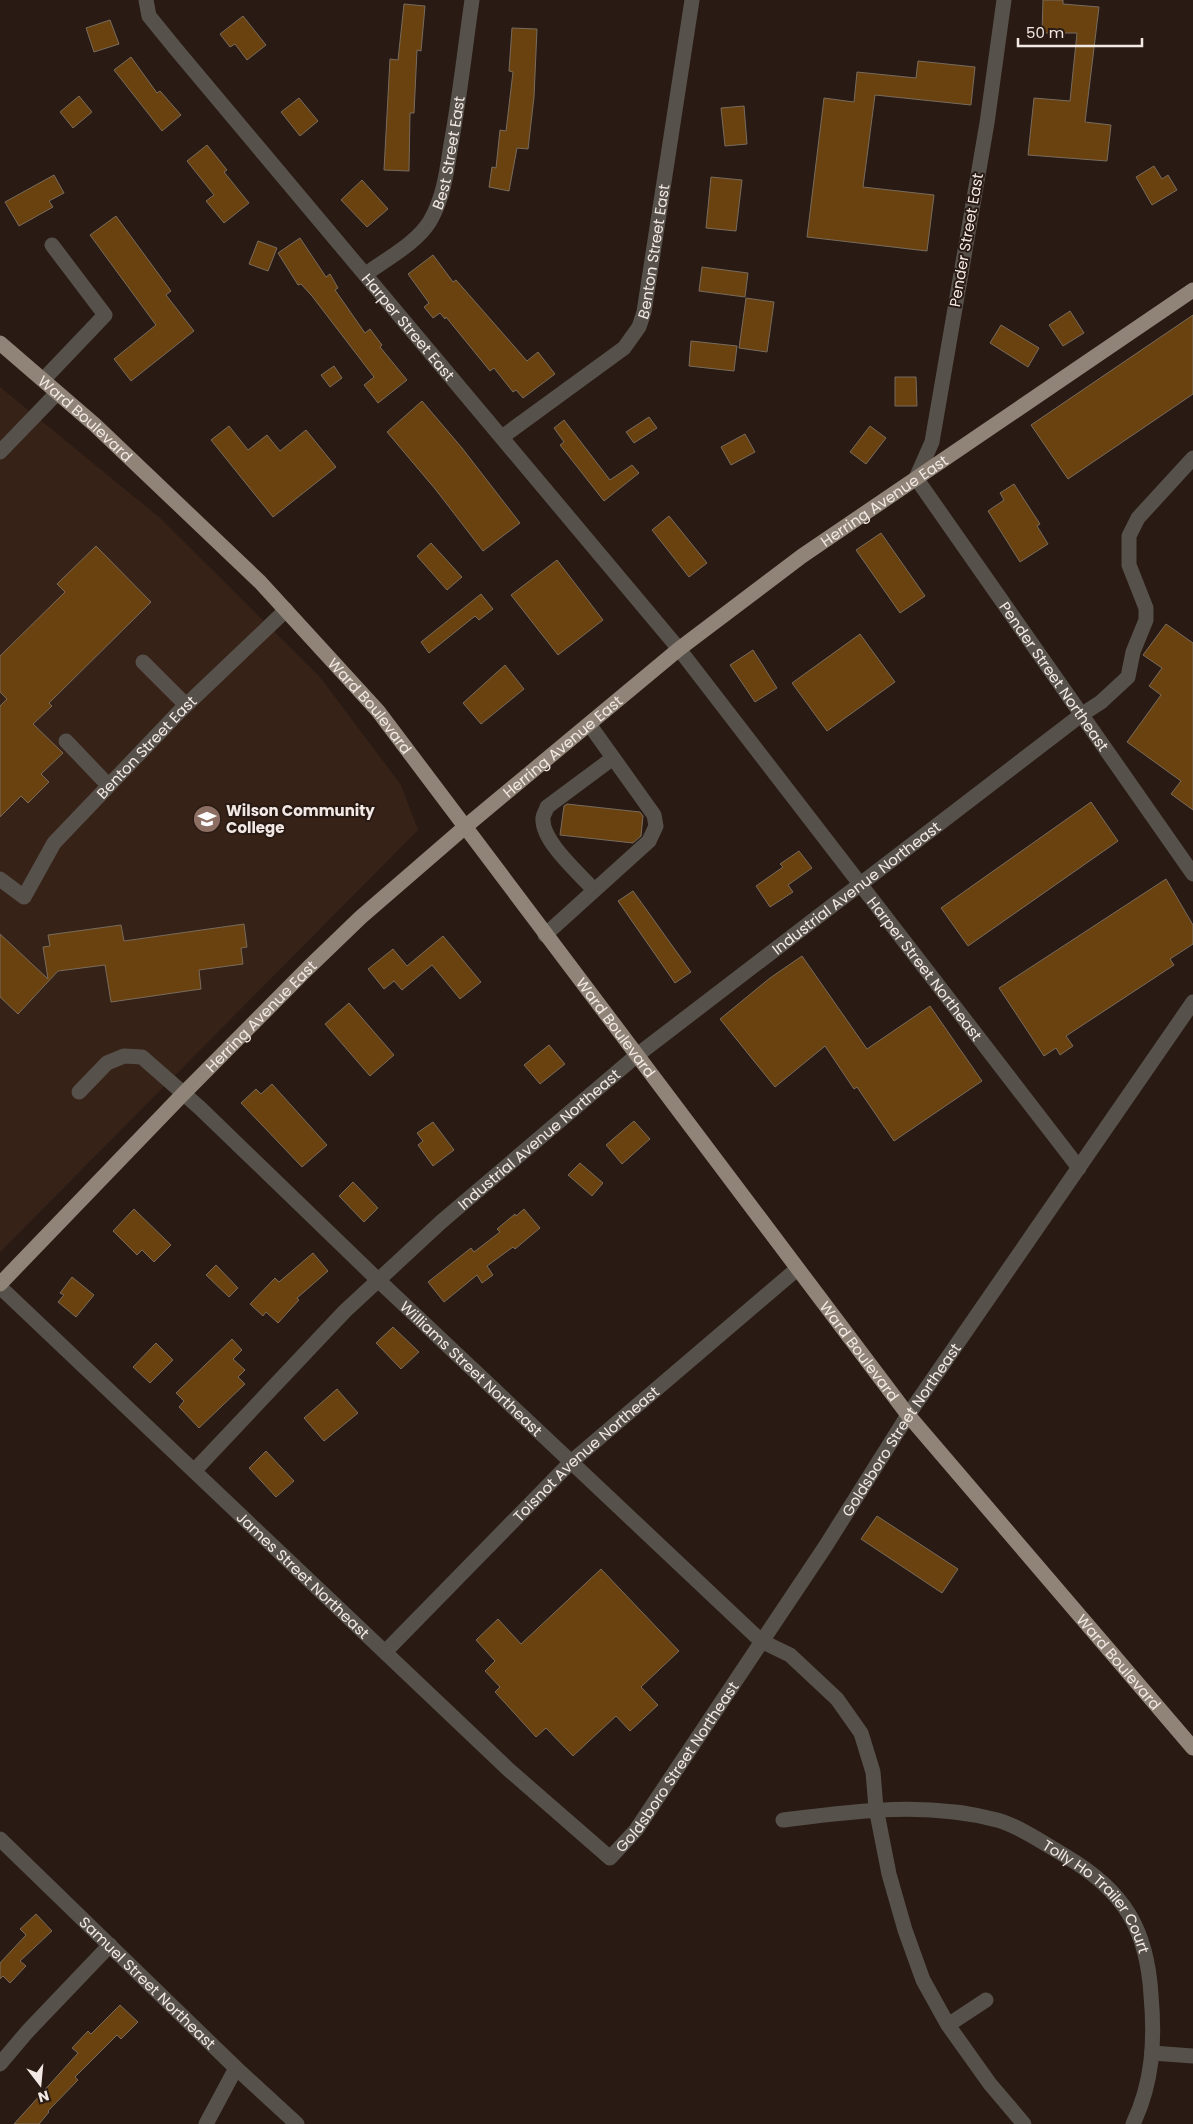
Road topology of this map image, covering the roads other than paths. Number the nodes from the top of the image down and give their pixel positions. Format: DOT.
graph roads {
  1 [pos="146,0"];
  2 [pos="472,0"];
  3 [pos="692,0"];
  4 [pos="1004,0"];
  5 [pos="52,245"];
  6 [pos="366,274"];
  7 [pos="1193,290"];
  8 [pos="0,343"];
  9 [pos="43,380"];
  10 [pos="57,393"];
  11 [pos="502,437"];
  12 [pos="0,452"];
  13 [pos="1193,458"];
  14 [pos="916,478"];
  15 [pos="286,610"];
  16 [pos="679,650"];
  17 [pos="143,662"];
  18 [pos="186,705"];
  19 [pos="1081,714"];
  20 [pos="589,724"];
  21 [pos="66,740"];
  22 [pos="613,758"];
  23 [pos="108,785"];
  24 [pos="465,828"];
  25 [pos="1193,874"];
  26 [pos="0,879"];
  27 [pos="860,884"];
  28 [pos="594,890"];
  29 [pos="545,935"];
  30 [pos="1193,1002"];
  31 [pos="636,1056"];
  32 [pos="79,1092"];
  33 [pos="184,1092"];
  34 [pos="1079,1168"];
  35 [pos="797,1269"];
  36 [pos="377,1279"];
  37 [pos="0,1286"];
  38 [pos="908,1416"];
  39 [pos="570,1462"];
  40 [pos="194,1471"];
  41 [pos="761,1642"];
  42 [pos="386,1652"];
  43 [pos="1193,1748"];
  44 [pos="876,1808"];
  45 [pos="783,1820"];
  46 [pos="0,1839"];
  47 [pos="610,1858"];
  48 [pos="110,1945"];
  49 [pos="986,2000"];
  50 [pos="948,2025"];
  51 [pos="1152,2053"];
  52 [pos="1193,2056"];
  53 [pos="0,2064"];
  54 [pos="236,2068"];
  55 [pos="206,2124"];
  56 [pos="297,2124"];
  57 [pos="1024,2124"];
  58 [pos="1133,2124"];
  1 -- 6 [label="street, Harper Street East"];
  2 -- 6 [label="street, Best Street East"];
  3 -- 11 [label="street, Benton Street East"];
  4 -- 14 [label="street, Pender Street East"];
  5 -- 9 [label="street"];
  6 -- 11 [label="street, Harper Street East"];
  7 -- 14 [label="main road, Herring Avenue East"];
  8 -- 9 [label="main road, Ward Boulevard"];
  9 -- 10 [label="main road, Ward Boulevard"];
  10 -- 12 [label="street"];
  10 -- 15 [label="main road, Ward Boulevard"];
  11 -- 16 [label="street, Harper Street East"];
  13 -- 19 [label="street, Industrial Avenue Northeast"];
  14 -- 16 [label="main road, Herring Avenue East"];
  14 -- 19 [label="street, Pender Street Northeast"];
  15 -- 18 [label="street, Benton Street East"];
  15 -- 24 [label="main road, Ward Boulevard"];
  16 -- 20 [label="main road, Herring Avenue East"];
  16 -- 27 [label="street, Harper Street Northeast"];
  17 -- 18 [label="street"];
  18 -- 23 [label="street, Benton Street East"];
  19 -- 25 [label="street, Pender Street Northeast"];
  19 -- 27 [label="street, Industrial Avenue Northeast"];
  20 -- 22 [label="street"];
  20 -- 24 [label="main road, Herring Avenue East"];
  21 -- 23 [label="street"];
  22 -- 28 [label="street"];
  22 -- 28 [label="street"];
  23 -- 26 [label="street, Benton Street East"];
  24 -- 29 [label="main road, Ward Boulevard"];
  24 -- 33 [label="main road, Herring Avenue East"];
  27 -- 31 [label="street, Industrial Avenue Northeast"];
  27 -- 34 [label="street, Harper Street Northeast"];
  28 -- 29 [label="street"];
  29 -- 31 [label="main road, Ward Boulevard"];
  30 -- 34 [label="street, Goldsboro Street Northeast"];
  31 -- 35 [label="main road, Ward Boulevard"];
  31 -- 36 [label="street, Industrial Avenue Northeast"];
  32 -- 33 [label="street, Williams Street Northeast"];
  33 -- 36 [label="street, Williams Street Northeast"];
  33 -- 37 [label="main road, Herring Avenue East"];
  34 -- 38 [label="street, Goldsboro Street Northeast"];
  35 -- 38 [label="main road, Ward Boulevard"];
  35 -- 39 [label="street, Toisnot Avenue Northeast"];
  36 -- 39 [label="street, Williams Street Northeast"];
  36 -- 40 [label="street, Industrial Avenue Northeast"];
  37 -- 40 [label="street, James Street Northeast"];
  38 -- 41 [label="street, Goldsboro Street Northeast"];
  38 -- 43 [label="main road, Ward Boulevard"];
  39 -- 41 [label="street, Williams Street Northeast"];
  39 -- 42 [label="street, Toisnot Avenue Northeast"];
  40 -- 42 [label="street, James Street Northeast"];
  41 -- 44 [label="street"];
  41 -- 47 [label="street, Goldsboro Street Northeast"];
  42 -- 47 [label="street, James Street Northeast"];
  44 -- 45 [label="street, Tolly Ho Trailer Court"];
  44 -- 50 [label="street"];
  44 -- 51 [label="street, Tolly Ho Trailer Court"];
  46 -- 48 [label="street, Samuel Street Northeast"];
  48 -- 53 [label="street"];
  48 -- 54 [label="street, Samuel Street Northeast"];
  49 -- 50 [label="street"];
  50 -- 57 [label="street"];
  51 -- 52 [label="street"];
  51 -- 58 [label="street, Tolly Ho Trailer Court"];
  54 -- 55 [label="street"];
  54 -- 56 [label="street, Samuel Street Northeast"];
}
